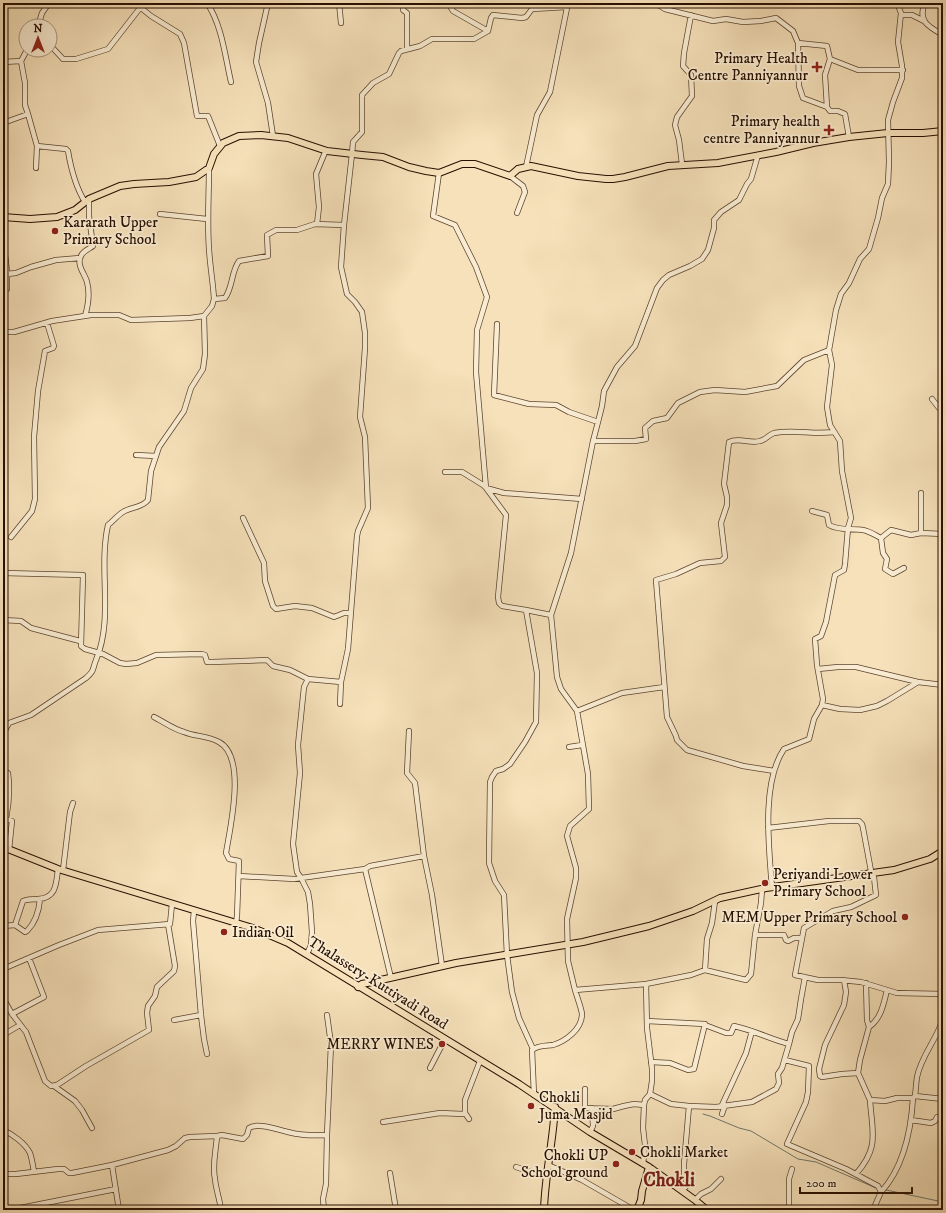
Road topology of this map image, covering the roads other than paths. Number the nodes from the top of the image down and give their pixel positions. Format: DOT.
graph roads {
  1 [pos="49,3"];
  2 [pos="135,3"];
  3 [pos="206,3"];
  4 [pos="268,3"];
  5 [pos="339,3"];
  6 [pos="403,3"];
  7 [pos="448,3"];
  8 [pos="655,3"];
  9 [pos="897,3"];
  10 [pos="925,3"];
  11 [pos="567,5"];
  12 [pos="140,8"];
  13 [pos="691,15"];
  14 [pos="901,15"];
  15 [pos="40,18"];
  16 [pos="924,21"];
  17 [pos="341,23"];
  18 [pos="488,31"];
  19 [pos="943,35"];
  20 [pos="798,43"];
  21 [pos="407,49"];
  22 [pos="58,54"];
  23 [pos="23,58"];
  24 [pos="830,59"];
  25 [pos="21,61"];
  26 [pos="3,62"];
  27 [pos="903,70"];
  28 [pos="389,74"];
  29 [pos="394,79"];
  30 [pos="231,82"];
  31 [pos="826,107"];
  32 [pos="28,114"];
  33 [pos="3,123"];
  34 [pos="943,131"];
  35 [pos="888,133"];
  36 [pos="273,136"];
  37 [pos="849,137"];
  38 [pos="37,146"];
  39 [pos="220,146"];
  40 [pos="326,150"];
  41 [pos="352,154"];
  42 [pos="758,155"];
  43 [pos="682,164"];
  44 [pos="526,167"];
  45 [pos="36,168"];
  46 [pos="209,168"];
  47 [pos="439,173"];
  48 [pos="510,176"];
  49 [pos="87,201"];
  50 [pos="517,213"];
  51 [pos="160,214"];
  52 [pos="3,217"];
  53 [pos="207,219"];
  54 [pos="317,224"];
  55 [pos="344,225"];
  56 [pos="3,238"];
  57 [pos="80,258"];
  58 [pos="7,274"];
  59 [pos="3,289"];
  60 [pos="214,299"];
  61 [pos="85,316"];
  62 [pos="204,316"];
  63 [pos="47,323"];
  64 [pos="497,324"];
  65 [pos="3,332"];
  66 [pos="829,350"];
  67 [pos="932,399"];
  68 [pos="943,408"];
  69 [pos="598,422"];
  70 [pos="834,432"];
  71 [pos="593,441"];
  72 [pos="136,455"];
  73 [pos="156,456"];
  74 [pos="445,472"];
  75 [pos="486,488"];
  76 [pos="922,493"];
  77 [pos="582,499"];
  78 [pos="812,511"];
  79 [pos="243,518"];
  80 [pos="848,528"];
  81 [pos="922,533"];
  82 [pos="943,534"];
  83 [pos="11,537"];
  84 [pos="881,538"];
  85 [pos="904,568"];
  86 [pos="3,573"];
  87 [pos="526,610"];
  88 [pos="351,613"];
  89 [pos="551,615"];
  90 [pos="3,620"];
  91 [pos="80,641"];
  92 [pos="100,653"];
  93 [pos="818,669"];
  94 [pos="308,679"];
  95 [pos="341,682"];
  96 [pos="918,682"];
  97 [pos="943,684"];
  98 [pos="664,687"];
  99 [pos="340,704"];
  100 [pos="822,705"];
  101 [pos="577,711"];
  102 [pos="154,717"];
  103 [pos="409,731"];
  104 [pos="3,734"];
  105 [pos="582,745"];
  106 [pos="569,747"];
  107 [pos="774,770"];
  108 [pos="3,771"];
  109 [pos="73,803"];
  110 [pos="768,828"];
  111 [pos="3,847"];
  112 [pos="10,850"];
  113 [pos="943,851"];
  114 [pos="424,856"];
  115 [pos="60,869"];
  116 [pos="365,869"];
  117 [pos="872,874"];
  118 [pos="239,876"];
  119 [pos="301,878"];
  120 [pos="772,888"];
  121 [pos="762,889"];
  122 [pos="40,899"];
  123 [pos="715,901"];
  124 [pos="172,904"];
  125 [pos="194,911"];
  126 [pos="236,923"];
  127 [pos="14,924"];
  128 [pos="168,924"];
  129 [pos="3,926"];
  130 [pos="755,935"];
  131 [pos="802,938"];
  132 [pos="568,945"];
  133 [pos="307,954"];
  134 [pos="507,955"];
  135 [pos="29,958"];
  136 [pos="442,966"];
  137 [pos="3,969"];
  138 [pos="705,970"];
  139 [pos="805,977"];
  140 [pos="391,978"];
  141 [pos="844,980"];
  142 [pos="866,983"];
  143 [pos="646,984"];
  144 [pos="358,987"];
  145 [pos="574,990"];
  146 [pos="886,990"];
  147 [pos="943,994"];
  148 [pos="4,1000"];
  149 [pos="12,1014"];
  150 [pos="201,1015"];
  151 [pos="327,1015"];
  152 [pos="943,1019"];
  153 [pos="174,1020"];
  154 [pos="647,1021"];
  155 [pos="20,1025"];
  156 [pos="704,1025"];
  157 [pos="869,1027"];
  158 [pos="752,1031"];
  159 [pos="3,1035"];
  160 [pos="445,1039"];
  161 [pos="789,1044"];
  162 [pos="533,1049"];
  163 [pos="207,1054"];
  164 [pos="784,1060"];
  165 [pos="480,1061"];
  166 [pos="651,1062"];
  167 [pos="809,1066"];
  168 [pos="430,1068"];
  169 [pos="819,1069"];
  170 [pos="858,1073"];
  171 [pos="51,1088"];
  172 [pos="585,1089"];
  173 [pos="650,1094"];
  174 [pos="534,1095"];
  175 [pos="914,1097"];
  176 [pos="943,1099"];
  177 [pos="870,1100"];
  178 [pos="644,1105"];
  179 [pos="724,1105"];
  180 [pos="689,1106"];
  181 [pos="555,1107"];
  182 [pos="592,1108"];
  183 [pos="465,1113"];
  184 [pos="722,1114"];
  185 [pos="943,1117"];
  186 [pos="469,1119"];
  187 [pos="911,1120"];
  188 [pos="383,1122"];
  189 [pos="92,1128"];
  190 [pos="3,1130"];
  191 [pos="590,1132"];
  192 [pos="217,1136"];
  193 [pos="327,1136"];
  194 [pos="548,1164"];
  195 [pos="643,1164"];
  196 [pos="112,1166"];
  197 [pos="516,1167"];
  198 [pos="649,1167"];
  199 [pos="792,1169"];
  200 [pos="34,1172"];
  201 [pos="390,1173"];
  202 [pos="3,1174"];
  203 [pos="856,1174"];
  204 [pos="546,1177"];
  205 [pos="721,1179"];
  206 [pos="116,1189"];
  207 [pos="682,1191"];
  208 [pos="881,1192"];
  209 [pos="695,1200"];
  210 [pos="10,1210"];
  211 [pos="119,1210"];
  212 [pos="221,1210"];
  213 [pos="324,1210"];
  214 [pos="396,1210"];
  215 [pos="544,1210"];
  216 [pos="636,1210"];
  217 [pos="707,1210"];
  218 [pos="789,1210"];
  219 [pos="873,1210"];
  1 -- 15 [label="street"];
  2 -- 12 [label="street"];
  3 -- 30 [label="street"];
  4 -- 36 [label="street"];
  5 -- 17 [label="street"];
  6 -- 21 [label="street"];
  7 -- 18 [label="street"];
  8 -- 13 [label="street"];
  9 -- 14 [label="street"];
  10 -- 16 [label="street"];
  11 -- 18 [label="street"];
  11 -- 44 [label="street"];
  12 -- 22 [label="street"];
  12 -- 39 [label="street"];
  13 -- 20 [label="street"];
  13 -- 43 [label="street"];
  14 -- 16 [label="street"];
  14 -- 27 [label="street"];
  16 -- 19 [label="street"];
  18 -- 21 [label="street"];
  20 -- 24 [label="street"];
  20 -- 31 [label="street"];
  21 -- 28 [label="street"];
  23 -- 25 [label="street"];
  24 -- 27 [label="street"];
  24 -- 31 [label="street"];
  25 -- 26 [label="street"];
  25 -- 32 [label="street"];
  27 -- 35 [label="street"];
  28 -- 29 [label="street"];
  28 -- 41 [label="street"];
  31 -- 37 [label="street"];
  32 -- 33 [label="street"];
  32 -- 38 [label="street"];
  34 -- 35 [label="main road"];
  35 -- 37 [label="main road"];
  35 -- 66 [label="street"];
  36 -- 39 [label="main road"];
  36 -- 40 [label="main road"];
  37 -- 42 [label="main road"];
  38 -- 45 [label="street"];
  38 -- 49 [label="street"];
  39 -- 46 [label="main road"];
  40 -- 41 [label="main road"];
  40 -- 54 [label="street"];
  41 -- 47 [label="main road"];
  41 -- 55 [label="street"];
  42 -- 43 [label="main road"];
  42 -- 69 [label="street"];
  43 -- 44 [label="main road"];
  44 -- 48 [label="main road"];
  46 -- 49 [label="main road"];
  46 -- 53 [label="street"];
  47 -- 48 [label="main road"];
  47 -- 75 [label="street"];
  48 -- 50 [label="street"];
  49 -- 52 [label="main road"];
  49 -- 57 [label="street"];
  51 -- 53 [label="street"];
  53 -- 60 [label="street"];
  54 -- 55 [label="street"];
  54 -- 60 [label="street"];
  55 -- 88 [label="street"];
  56 -- 58 [label="street"];
  57 -- 58 [label="street"];
  57 -- 61 [label="street"];
  58 -- 59 [label="street"];
  60 -- 62 [label="street"];
  61 -- 62 [label="street"];
  61 -- 63 [label="street"];
  62 -- 73 [label="street"];
  63 -- 65 [label="street"];
  63 -- 83 [label="street"];
  64 -- 69 [label="street"];
  66 -- 70 [label="street"];
  66 -- 71 [label="street"];
  67 -- 68 [label="street"];
  69 -- 71 [label="street"];
  70 -- 80 [label="street"];
  70 -- 98 [label="street"];
  71 -- 77 [label="street"];
  72 -- 73 [label="street"];
  73 -- 92 [label="street"];
  74 -- 75 [label="street"];
  75 -- 77 [label="street"];
  75 -- 87 [label="street"];
  76 -- 81 [label="street"];
  77 -- 89 [label="street"];
  78 -- 80 [label="street"];
  79 -- 88 [label="street"];
  80 -- 84 [label="street"];
  80 -- 93 [label="street"];
  81 -- 82 [label="street"];
  81 -- 84 [label="street"];
  84 -- 85 [label="street"];
  86 -- 91 [label="street"];
  87 -- 89 [label="street"];
  87 -- 134 [label="street"];
  88 -- 95 [label="street"];
  89 -- 101 [label="street"];
  90 -- 91 [label="street"];
  91 -- 92 [label="street"];
  92 -- 94 [label="street"];
  92 -- 104 [label="street"];
  93 -- 96 [label="street"];
  93 -- 100 [label="street"];
  94 -- 95 [label="street"];
  94 -- 119 [label="street"];
  95 -- 99 [label="street"];
  96 -- 97 [label="street"];
  96 -- 100 [label="street"];
  98 -- 101 [label="street"];
  98 -- 107 [label="street"];
  100 -- 107 [label="street"];
  101 -- 105 [label="street"];
  102 -- 118 [label="street"];
  103 -- 114 [label="street"];
  105 -- 106 [label="street"];
  105 -- 132 [label="street"];
  107 -- 110 [label="street"];
  108 -- 112 [label="street"];
  109 -- 115 [label="street"];
  110 -- 117 [label="street"];
  110 -- 120 [label="street"];
  111 -- 112 [label="main road, Thalassery-Kuttiyadi Road"];
  112 -- 115 [label="main road, Thalassery-Kuttiyadi Road"];
  113 -- 117 [label="main road"];
  114 -- 116 [label="street"];
  114 -- 136 [label="street"];
  115 -- 122 [label="street"];
  115 -- 124 [label="main road, Thalassery-Kuttiyadi Road"];
  116 -- 119 [label="street"];
  116 -- 140 [label="street"];
  117 -- 120 [label="main road"];
  117 -- 131 [label="street"];
  118 -- 119 [label="street"];
  118 -- 126 [label="street"];
  119 -- 133 [label="street"];
  120 -- 121 [label="main road"];
  121 -- 123 [label="main road"];
  121 -- 130 [label="street"];
  122 -- 127 [label="street"];
  122 -- 127 [label="street"];
  123 -- 132 [label="main road"];
  123 -- 138 [label="street"];
  124 -- 125 [label="main road, Thalassery-Kuttiyadi Road"];
  124 -- 128 [label="street"];
  125 -- 126 [label="main road, Thalassery-Kuttiyadi Road"];
  125 -- 150 [label="street"];
  126 -- 133 [label="main road, Thalassery-Kuttiyadi Road"];
  127 -- 129 [label="street"];
  128 -- 135 [label="street"];
  128 -- 171 [label="street"];
  130 -- 131 [label="street"];
  130 -- 138 [label="street"];
  131 -- 139 [label="street"];
  132 -- 134 [label="main road"];
  132 -- 145 [label="street"];
  133 -- 144 [label="main road, Thalassery-Kuttiyadi Road"];
  134 -- 136 [label="main road"];
  134 -- 162 [label="street"];
  135 -- 137 [label="street"];
  135 -- 149 [label="street"];
  136 -- 140 [label="main road"];
  138 -- 143 [label="street"];
  139 -- 141 [label="street"];
  139 -- 161 [label="street"];
  140 -- 144 [label="main road"];
  141 -- 142 [label="street"];
  141 -- 169 [label="street"];
  142 -- 146 [label="street"];
  142 -- 157 [label="street"];
  143 -- 145 [label="street"];
  143 -- 154 [label="street"];
  144 -- 160 [label="main road, Thalassery-Kuttiyadi Road"];
  145 -- 162 [label="street"];
  146 -- 147 [label="street"];
  146 -- 157 [label="street"];
  148 -- 149 [label="street"];
  149 -- 155 [label="street"];
  150 -- 153 [label="street"];
  150 -- 163 [label="street"];
  151 -- 193 [label="street"];
  152 -- 175 [label="street"];
  154 -- 156 [label="street"];
  154 -- 166 [label="street"];
  155 -- 159 [label="street"];
  155 -- 171 [label="street"];
  156 -- 158 [label="street"];
  156 -- 166 [label="street"];
  157 -- 170 [label="street"];
  158 -- 161 [label="street"];
  158 -- 179 [label="street"];
  160 -- 165 [label="main road, Thalassery-Kuttiyadi Road"];
  160 -- 168 [label="street"];
  161 -- 164 [label="street"];
  162 -- 174 [label="street"];
  164 -- 167 [label="street"];
  164 -- 179 [label="street"];
  165 -- 174 [label="main road, Thalassery-Kuttiyadi Road"];
  165 -- 183 [label="street"];
  166 -- 173 [label="street"];
  167 -- 169 [label="street"];
  167 -- 203 [label="street"];
  169 -- 170 [label="street"];
  170 -- 177 [label="street"];
  171 -- 189 [label="street"];
  172 -- 182 [label="street"];
  173 -- 178 [label="street"];
  173 -- 180 [label="street"];
  174 -- 181 [label="main road, Thalassery-Kuttiyadi Road"];
  175 -- 176 [label="street"];
  175 -- 177 [label="street"];
  175 -- 187 [label="street"];
  177 -- 203 [label="street"];
  178 -- 182 [label="street"];
  178 -- 195 [label="street"];
  179 -- 180 [label="street"];
  179 -- 184 [label="street"];
  180 -- 207 [label="street"];
  181 -- 191 [label="main road, Thalassery-Kuttiyadi Road"];
  181 -- 194 [label="main road"];
  182 -- 191 [label="street"];
  183 -- 186 [label="street"];
  183 -- 188 [label="street"];
  185 -- 187 [label="street"];
  187 -- 208 [label="street"];
  190 -- 200 [label="street"];
  191 -- 195 [label="main road, Thalassery-Kuttiyadi Road"];
  192 -- 193 [label="street"];
  192 -- 196 [label="street"];
  192 -- 212 [label="street"];
  193 -- 213 [label="street"];
  194 -- 204 [label="main road"];
  194 -- 216 [label="street"];
  195 -- 198 [label="main road, Thalassery-Kuttiyadi Road"];
  196 -- 200 [label="street"];
  196 -- 206 [label="street"];
  197 -- 204 [label="street"];
  198 -- 207 [label="main road, Thalassery-Kuttiyadi Road"];
  198 -- 216 [label="main road"];
  199 -- 218 [label="street"];
  200 -- 202 [label="street"];
  201 -- 214 [label="street"];
  203 -- 208 [label="street"];
  204 -- 215 [label="main road"];
  205 -- 209 [label="street"];
  206 -- 210 [label="street"];
  206 -- 211 [label="street"];
  207 -- 209 [label="main road, Thalassery-Kuttiyadi Road"];
  208 -- 219 [label="street"];
  209 -- 217 [label="main road, Thalassery-Kuttiyadi Road"];
}
